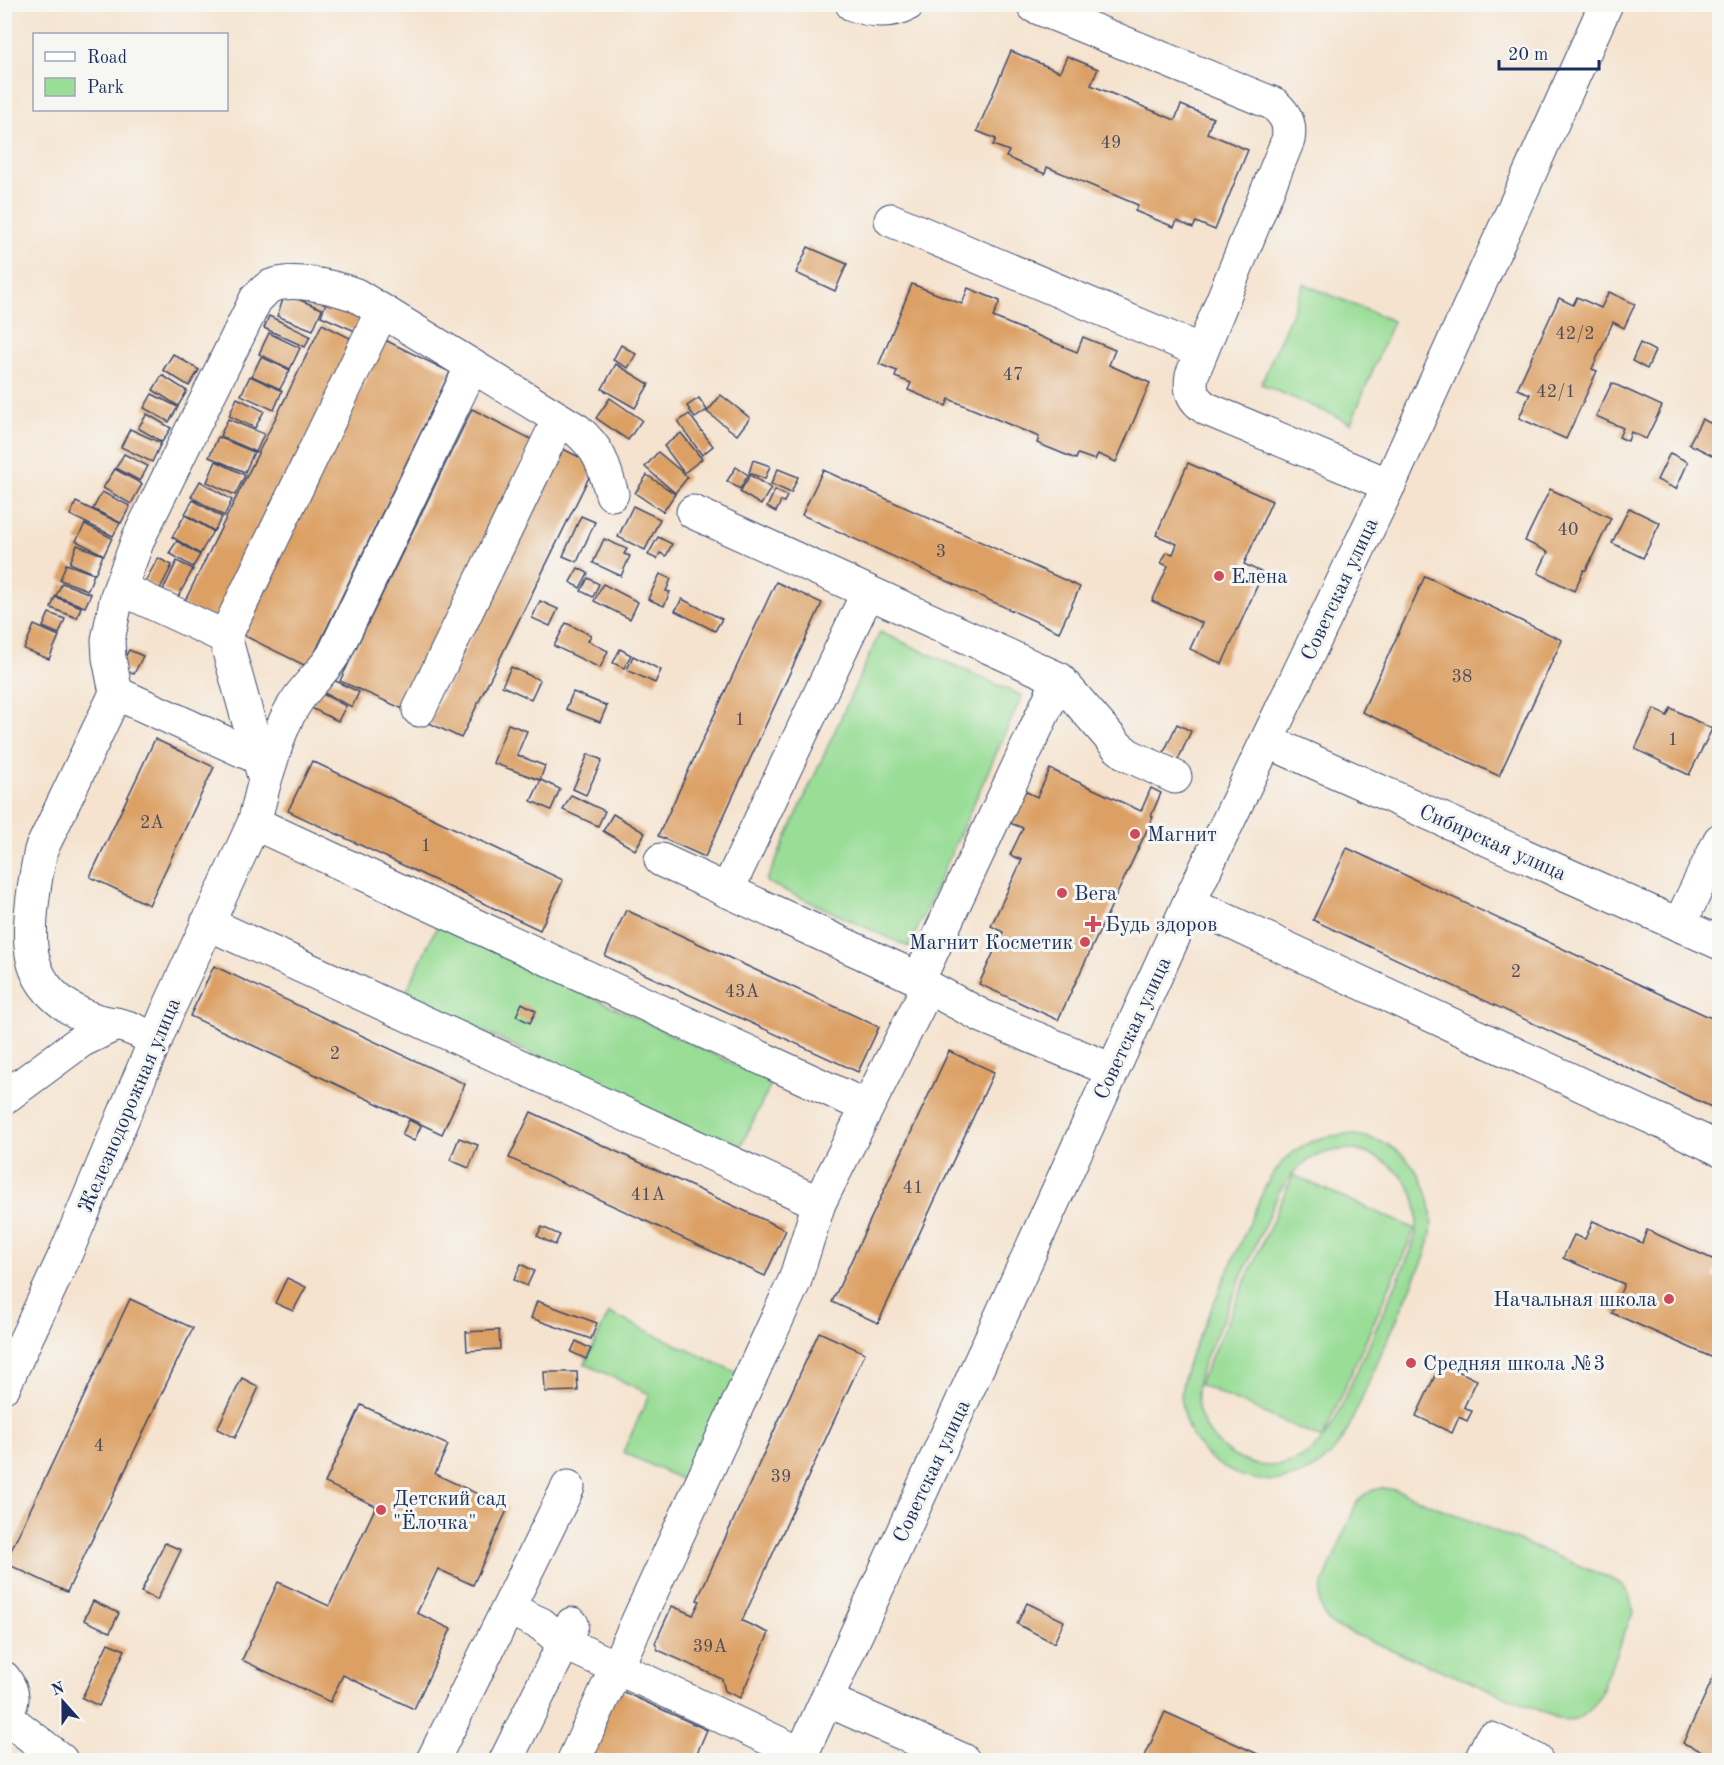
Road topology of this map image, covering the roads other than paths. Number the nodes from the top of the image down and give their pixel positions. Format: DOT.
graph roads {
  1 [pos="852,4"];
  2 [pos="908,4"];
  3 [pos="1606,4"];
  4 [pos="1034,6"];
  5 [pos="891,220"];
  6 [pos="382,311"];
  7 [pos="1201,351"];
  8 [pos="472,366"];
  9 [pos="559,419"];
  10 [pos="1389,485"];
  11 [pos="612,494"];
  12 [pos="693,512"];
  13 [pos="120,588"];
  14 [pos="868,592"];
  15 [pos="225,637"];
  16 [pos="1059,679"];
  17 [pos="116,693"];
  18 [pos="419,710"];
  19 [pos="1267,741"];
  20 [pos="262,769"];
  21 [pos="1175,777"];
  22 [pos="254,823"];
  23 [pos="1719,840"];
  24 [pos="661,860"];
  25 [pos="727,891"];
  26 [pos="1189,903"];
  27 [pos="207,923"];
  28 [pos="1679,925"];
  29 [pos="1719,943"];
  30 [pos="923,983"];
  31 [pos="116,1024"];
  32 [pos="156,1040"];
  33 [pos="1112,1070"];
  34 [pos="4,1098"];
  35 [pos="867,1107"];
  36 [pos="1719,1149"];
  37 [pos="819,1203"];
  38 [pos="4,1386"];
  39 [pos="568,1487"];
  40 [pos="509,1609"];
  41 [pos="568,1633"];
  42 [pos="617,1666"];
  43 [pos="4,1678"];
  44 [pos="827,1700"];
  45 [pos="5,1717"];
  46 [pos="913,1751"];
  47 [pos="800,1757"];
  48 [pos="61,1761"];
  49 [pos="433,1761"];
  50 [pos="506,1761"];
  51 [pos="574,1761"];
  52 [pos="963,1761"];
  53 [pos="1481,1761"];
  54 [pos="1536,1761"];
  1 -- 2 [label="street"];
  3 -- 10 [label="street, Советская улица"];
  4 -- 7 [label="street"];
  5 -- 7 [label="street"];
  6 -- 8 [label="street"];
  6 -- 13 [label="street"];
  6 -- 15 [label="street"];
  7 -- 10 [label="street"];
  8 -- 9 [label="street"];
  8 -- 20 [label="street, Железнодорожная улица"];
  9 -- 11 [label="street"];
  9 -- 18 [label="street"];
  10 -- 19 [label="street, Советская улица"];
  12 -- 14 [label="street"];
  13 -- 15 [label="street"];
  13 -- 17 [label="street"];
  14 -- 16 [label="street"];
  14 -- 25 [label="street"];
  15 -- 20 [label="street"];
  16 -- 21 [label="street"];
  16 -- 30 [label="street"];
  17 -- 20 [label="street"];
  17 -- 31 [label="street"];
  19 -- 26 [label="street, Советская улица"];
  19 -- 28 [label="street, Сибирская улица"];
  20 -- 22 [label="street, Железнодорожная улица"];
  22 -- 27 [label="street, Железнодорожная улица"];
  22 -- 35 [label="street"];
  23 -- 28 [label="street"];
  24 -- 25 [label="street"];
  25 -- 30 [label="street"];
  26 -- 33 [label="street, Советская улица"];
  26 -- 36 [label="street"];
  27 -- 32 [label="street, Железнодорожная улица"];
  27 -- 37 [label="street"];
  28 -- 29 [label="street, Сибирская улица"];
  30 -- 33 [label="street"];
  30 -- 35 [label="street"];
  31 -- 32 [label="street"];
  31 -- 34 [label="street"];
  32 -- 38 [label="street, Железнодорожная улица"];
  33 -- 44 [label="street, Советская улица"];
  35 -- 37 [label="street"];
  37 -- 42 [label="street"];
  39 -- 40 [label="street"];
  40 -- 41 [label="street"];
  40 -- 49 [label="street"];
  41 -- 42 [label="street"];
  41 -- 50 [label="street"];
  42 -- 47 [label="street"];
  42 -- 51 [label="street"];
  43 -- 45 [label="street"];
  44 -- 46 [label="street"];
  44 -- 47 [label="street, Советская улица"];
  45 -- 48 [label="street"];
  46 -- 52 [label="street"];
  53 -- 54 [label="street"];
}
